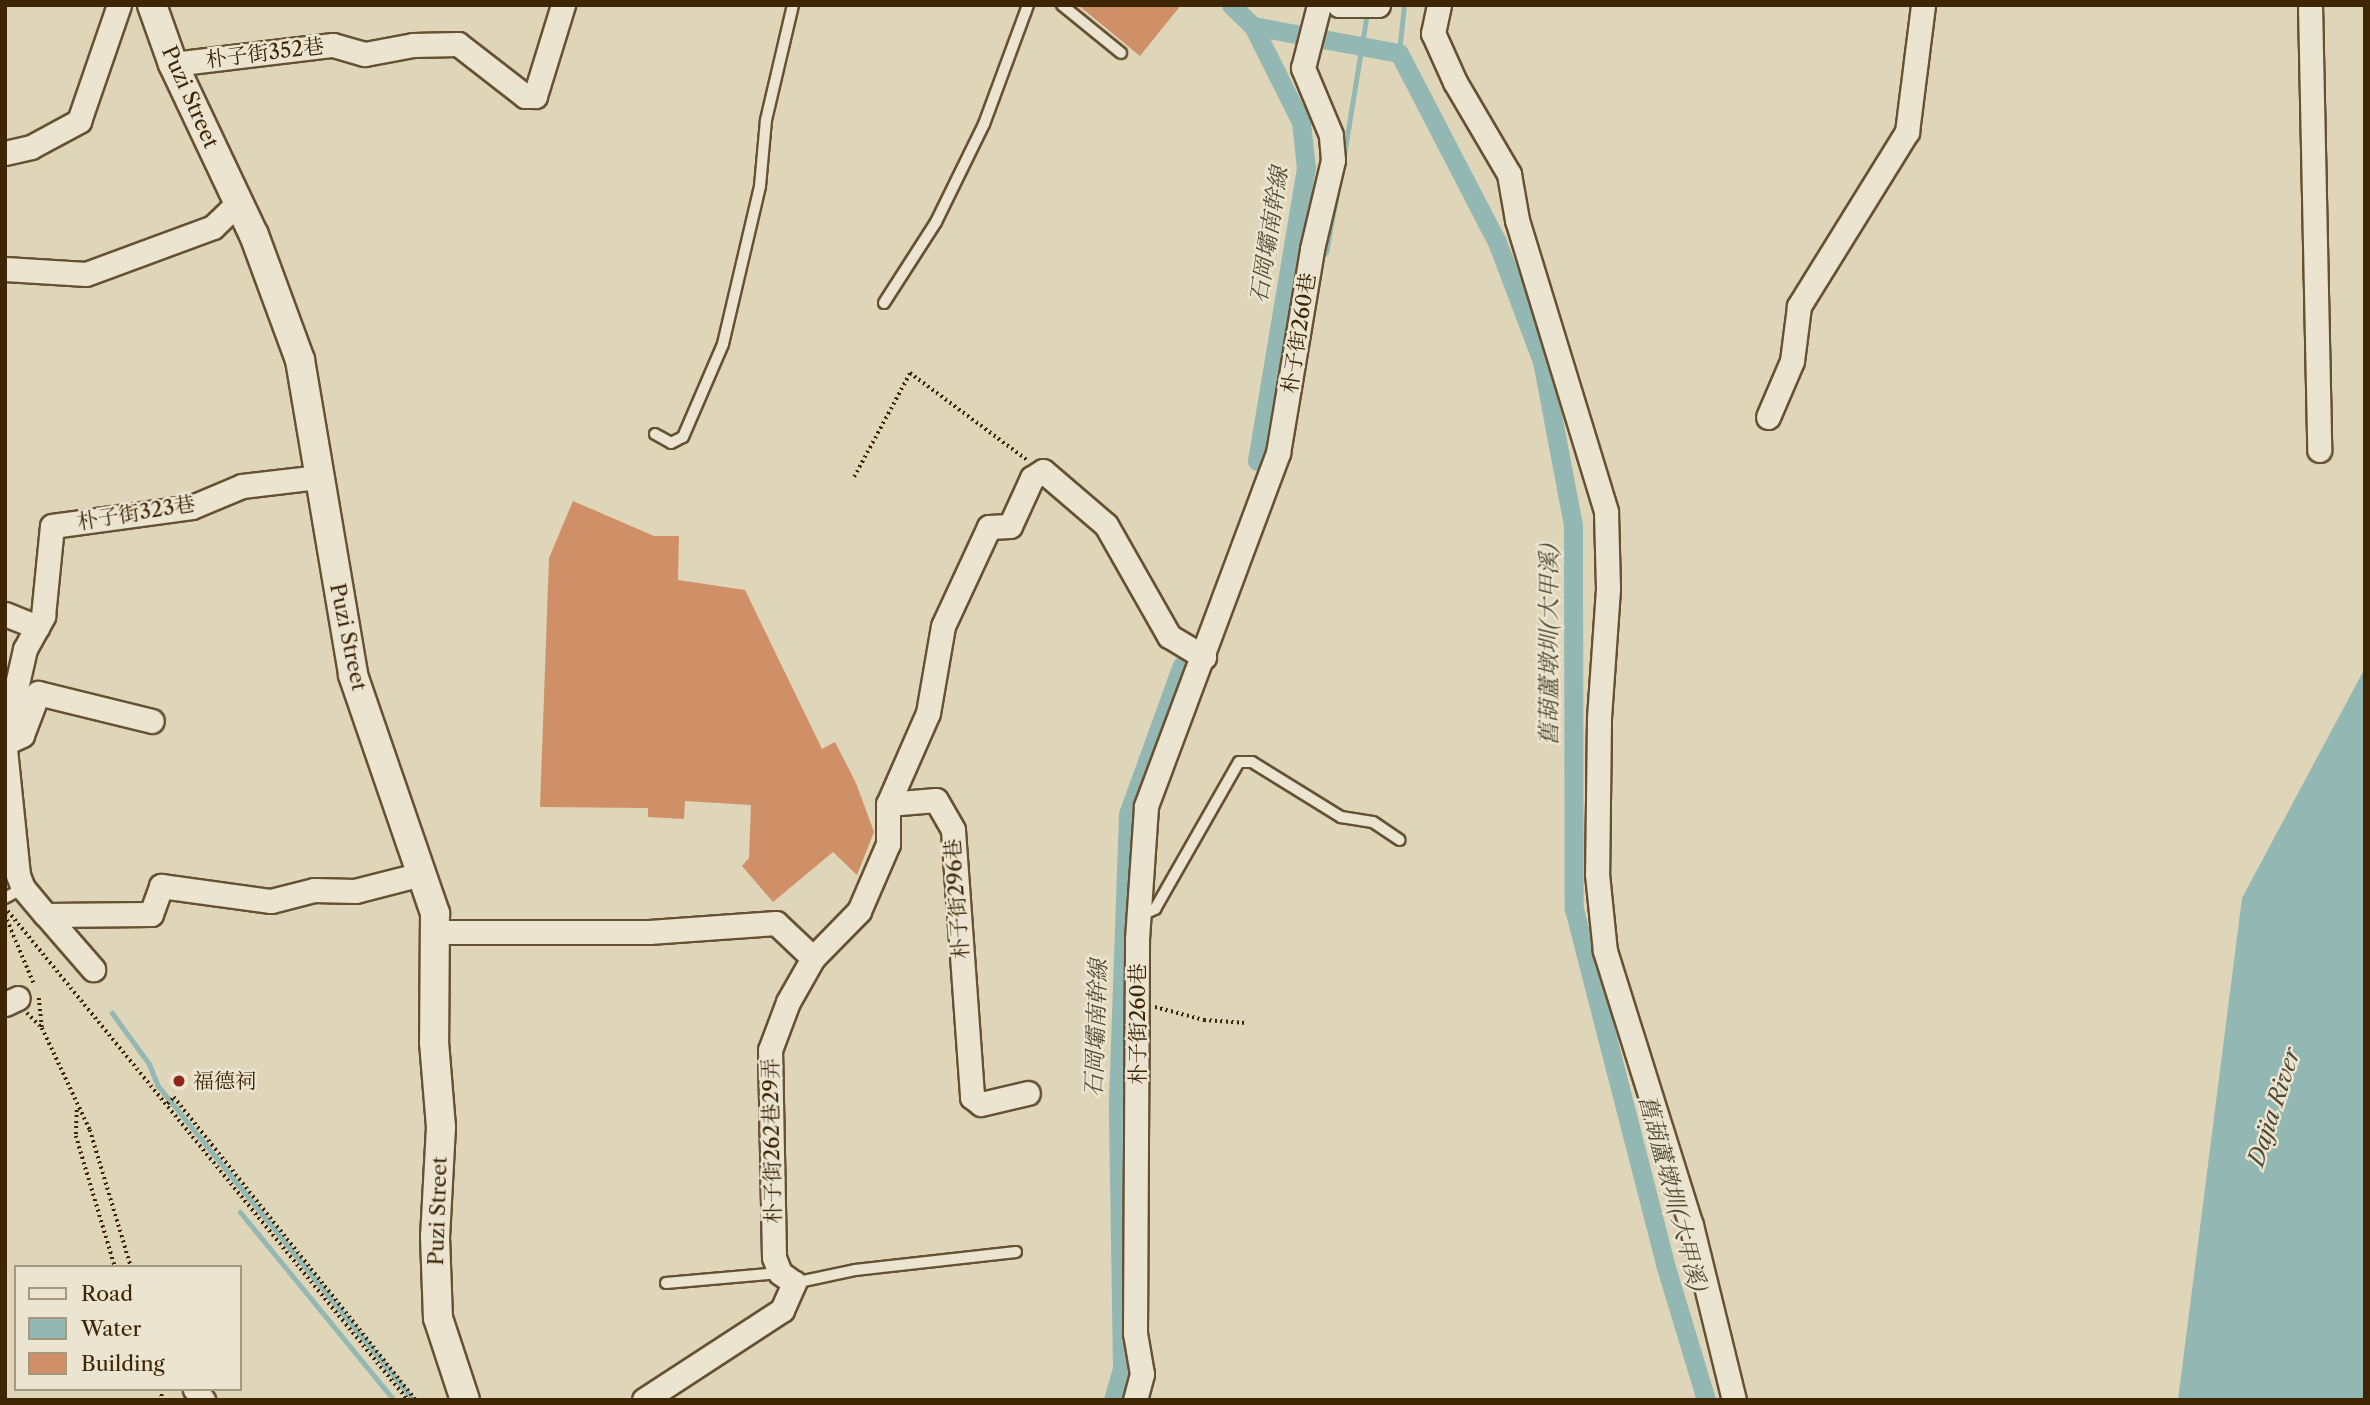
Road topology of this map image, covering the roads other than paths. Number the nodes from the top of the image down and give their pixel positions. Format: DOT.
graph roads {
  1 [pos="119,5"];
  2 [pos="152,5"];
  3 [pos="563,5"];
  4 [pos="793,5"];
  5 [pos="1028,5"];
  6 [pos="1062,5"];
  7 [pos="1319,5"];
  8 [pos="1339,5"];
  9 [pos="1378,5"];
  10 [pos="1438,5"];
  11 [pos="1923,5"];
  12 [pos="2310,5"];
  13 [pos="1121,52"];
  14 [pos="173,64"];
  15 [pos="5,153"];
  16 [pos="239,202"];
  17 [pos="5,269"];
  18 [pos="884,303"];
  19 [pos="1768,417"];
  20 [pos="655,434"];
  21 [pos="2319,450"];
  22 [pos="320,477"];
  23 [pos="5,614"];
  24 [pos="37,627"];
  25 [pos="1204,657"];
  26 [pos="152,721"];
  27 [pos="5,737"];
  28 [pos="5,746"];
  29 [pos="888,804"];
  30 [pos="1400,840"];
  31 [pos="421,874"];
  32 [pos="14,893"];
  33 [pos="46,915"];
  34 [pos="1140,916"];
  35 [pos="438,932"];
  36 [pos="813,958"];
  37 [pos="93,969"];
  38 [pos="1028,1093"];
  39 [pos="1016,1252"];
  40 [pos="787,1278"];
  41 [pos="666,1283"];
  42 [pos="437,1289"];
  43 [pos="465,1400"];
  44 [pos="482,1400"];
  45 [pos="644,1400"];
  46 [pos="1136,1400"];
  47 [pos="1734,1400"];
  1 -- 15 [label="street"];
  2 -- 14 [label="street, Puzi Street"];
  3 -- 14 [label="street, 朴子街352巷"];
  4 -- 20 [label="lane"];
  5 -- 18 [label="lane"];
  6 -- 13 [label="lane"];
  7 -- 25 [label="street, 朴子街260巷"];
  8 -- 9 [label="street"];
  10 -- 47 [label="street"];
  11 -- 19 [label="street"];
  12 -- 21 [label="street"];
  14 -- 16 [label="street, Puzi Street"];
  16 -- 17 [label="street"];
  16 -- 22 [label="street, Puzi Street"];
  22 -- 24 [label="street, 朴子街323巷"];
  22 -- 31 [label="street, Puzi Street"];
  23 -- 24 [label="street"];
  24 -- 27 [label="street, 朴子街323巷"];
  25 -- 29 [label="street"];
  25 -- 34 [label="street, 朴子街260巷"];
  26 -- 28 [label="street"];
  28 -- 32 [label="street"];
  29 -- 36 [label="street"];
  29 -- 38 [label="street, 朴子街296巷"];
  30 -- 34 [label="lane"];
  31 -- 33 [label="street"];
  31 -- 35 [label="street, Puzi Street"];
  32 -- 33 [label="street"];
  33 -- 37 [label="street"];
  34 -- 46 [label="street, 朴子街260巷"];
  35 -- 36 [label="street"];
  35 -- 42 [label="street, Puzi Street"];
  36 -- 40 [label="street, 朴子街262巷29弄"];
  39 -- 40 [label="lane"];
  40 -- 41 [label="lane"];
  40 -- 45 [label="street"];
  42 -- 43 [label="street, Puzi Street"];
  42 -- 44 [label="street, Puzi Street"];
}
